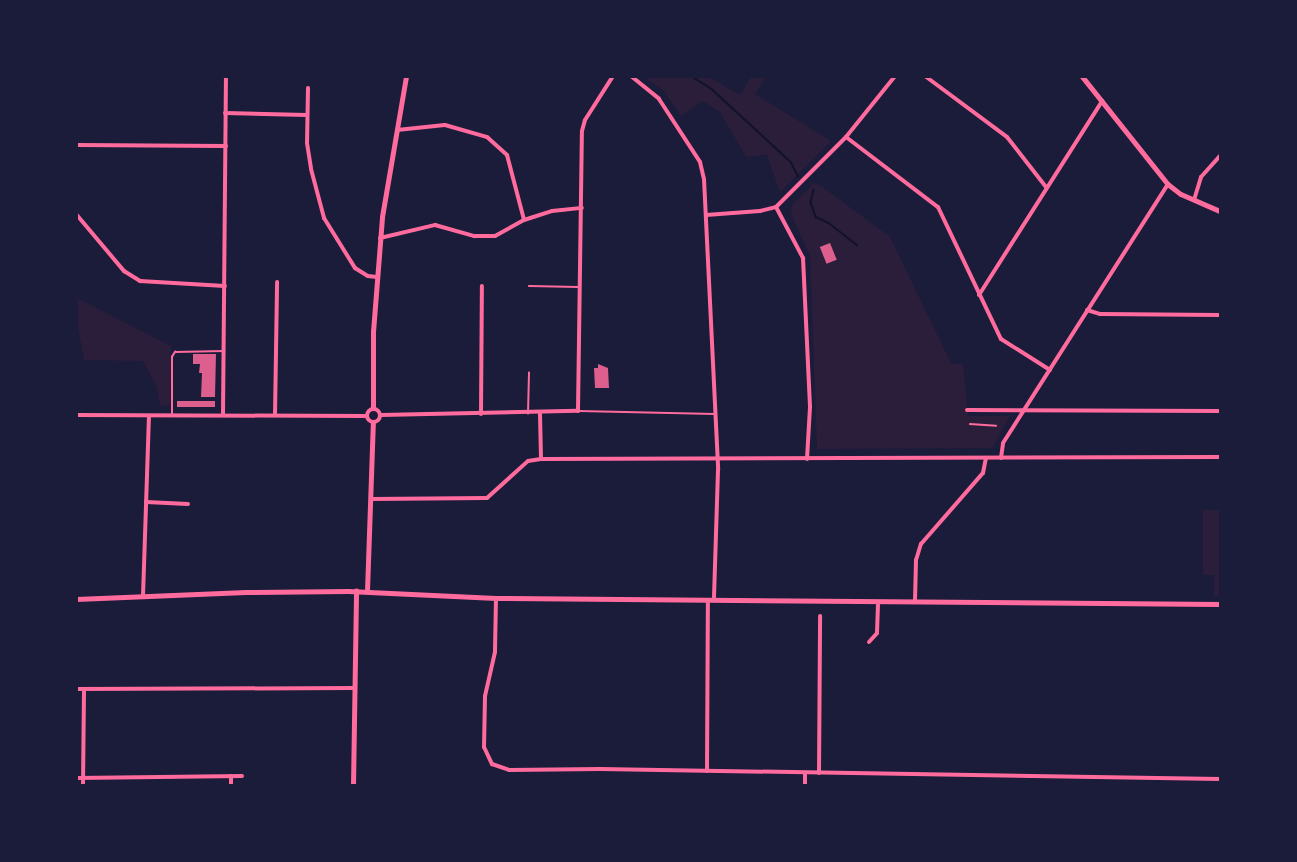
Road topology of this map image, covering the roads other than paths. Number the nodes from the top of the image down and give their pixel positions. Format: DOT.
graph roads {
  1 [pos="226,76"];
  2 [pos="406,76"];
  3 [pos="613,76"];
  4 [pos="631,76"];
  5 [pos="895,76"];
  6 [pos="925,76"];
  7 [pos="1082,76"];
  8 [pos="308,88"];
  9 [pos="1102,101"];
  10 [pos="225,113"];
  11 [pos="307,115"];
  12 [pos="397,130"];
  13 [pos="846,137"];
  14 [pos="76,145"];
  15 [pos="226,146"];
  16 [pos="1221,156"];
  17 [pos="1168,184"];
  18 [pos="1046,187"];
  19 [pos="1194,200"];
  20 [pos="776,207"];
  21 [pos="582,208"];
  22 [pos="1221,211"];
  23 [pos="76,214"];
  24 [pos="706,214"];
  25 [pos="524,220"];
  26 [pos="380,238"];
  27 [pos="377,277"];
  28 [pos="277,282"];
  29 [pos="225,286"];
  30 [pos="482,286"];
  31 [pos="529,286"];
  32 [pos="582,287"];
  33 [pos="979,296"];
  34 [pos="1088,310"];
  35 [pos="1221,315"];
  36 [pos="224,351"];
  37 [pos="1050,370"];
  38 [pos="529,373"];
  39 [pos="373,408"];
  40 [pos="967,410"];
  41 [pos="578,411"];
  42 [pos="1024,411"];
  43 [pos="1221,411"];
  44 [pos="481,414"];
  45 [pos="528,414"];
  46 [pos="540,414"];
  47 [pos="715,414"];
  48 [pos="76,415"];
  49 [pos="172,415"];
  50 [pos="223,415"];
  51 [pos="275,415"];
  52 [pos="381,415"];
  53 [pos="149,416"];
  54 [pos="367,416"];
  55 [pos="374,423"];
  56 [pos="1221,457"];
  57 [pos="986,458"];
  58 [pos="1001,458"];
  59 [pos="541,459"];
  60 [pos="716,459"];
  61 [pos="807,459"];
  62 [pos="371,498"];
  63 [pos="146,502"];
  64 [pos="188,504"];
  65 [pos="356,591"];
  66 [pos="367,591"];
  67 [pos="143,596"];
  68 [pos="496,598"];
  69 [pos="76,599"];
  70 [pos="711,601"];
  71 [pos="878,602"];
  72 [pos="915,602"];
  73 [pos="1221,604"];
  74 [pos="820,616"];
  75 [pos="869,642"];
  76 [pos="355,688"];
  77 [pos="76,689"];
  78 [pos="84,689"];
  79 [pos="707,771"];
  80 [pos="806,773"];
  81 [pos="819,773"];
  82 [pos="231,776"];
  83 [pos="242,776"];
  84 [pos="76,778"];
  85 [pos="83,778"];
  86 [pos="1221,779"];
  87 [pos="83,786"];
  88 [pos="231,786"];
  89 [pos="353,786"];
  90 [pos="805,786"];
  1 -- 10 [label="street"];
  2 -- 12 [label="street"];
  3 -- 21 [label="street"];
  4 -- 24 [label="street"];
  5 -- 13 [label="street"];
  6 -- 18 [label="street"];
  7 -- 9 [label="street"];
  8 -- 11 [label="street"];
  9 -- 17 [label="street"];
  9 -- 18 [label="street"];
  10 -- 11 [label="street"];
  10 -- 15 [label="street"];
  11 -- 27 [label="street"];
  12 -- 25 [label="street"];
  12 -- 26 [label="street"];
  13 -- 20 [label="street"];
  13 -- 33 [label="street"];
  14 -- 15 [label="street"];
  15 -- 29 [label="street"];
  16 -- 19 [label="street"];
  17 -- 19 [label="street"];
  17 -- 34 [label="street"];
  18 -- 33 [label="street"];
  19 -- 22 [label="street"];
  20 -- 24 [label="street"];
  20 -- 61 [label="street"];
  21 -- 25 [label="street"];
  21 -- 32 [label="street"];
  23 -- 29 [label="street"];
  24 -- 47 [label="street"];
  25 -- 26 [label="street"];
  26 -- 27 [label="street"];
  27 -- 39 [label="street"];
  28 -- 51 [label="street"];
  29 -- 36 [label="street"];
  30 -- 44 [label="street"];
  31 -- 32 [label="lane"];
  32 -- 41 [label="street"];
  33 -- 37 [label="street"];
  34 -- 35 [label="street"];
  34 -- 37 [label="street"];
  36 -- 49 [label="lane"];
  36 -- 50 [label="street"];
  37 -- 42 [label="street"];
  38 -- 45 [label="lane"];
  39 -- 52 [label="street"];
  39 -- 54 [label="street"];
  40 -- 42 [label="street"];
  41 -- 46 [label="street"];
  41 -- 47 [label="lane"];
  42 -- 43 [label="street"];
  42 -- 58 [label="street"];
  44 -- 45 [label="street"];
  44 -- 52 [label="street"];
  45 -- 46 [label="street"];
  46 -- 59 [label="street"];
  47 -- 60 [label="street"];
  48 -- 53 [label="street"];
  49 -- 50 [label="street"];
  49 -- 53 [label="street"];
  50 -- 51 [label="street"];
  51 -- 54 [label="street"];
  52 -- 55 [label="street"];
  53 -- 63 [label="street"];
  54 -- 55 [label="street"];
  55 -- 62 [label="street"];
  56 -- 58 [label="street"];
  57 -- 58 [label="street"];
  57 -- 61 [label="street"];
  57 -- 72 [label="street"];
  59 -- 60 [label="street"];
  59 -- 62 [label="street"];
  60 -- 61 [label="street"];
  60 -- 70 [label="street"];
  62 -- 66 [label="street"];
  63 -- 64 [label="street"];
  63 -- 67 [label="street"];
  65 -- 66 [label="main road"];
  65 -- 67 [label="main road"];
  65 -- 76 [label="street"];
  66 -- 68 [label="main road"];
  67 -- 69 [label="main road"];
  68 -- 70 [label="main road"];
  68 -- 79 [label="street"];
  70 -- 71 [label="main road"];
  70 -- 79 [label="street"];
  71 -- 72 [label="main road"];
  71 -- 75 [label="street"];
  72 -- 73 [label="main road"];
  74 -- 81 [label="street"];
  76 -- 78 [label="street"];
  76 -- 89 [label="street"];
  77 -- 78 [label="street"];
  78 -- 85 [label="street"];
  79 -- 80 [label="street"];
  80 -- 81 [label="street"];
  80 -- 90 [label="street"];
  81 -- 86 [label="street"];
  82 -- 83 [label="street"];
  82 -- 85 [label="street"];
  82 -- 88 [label="street"];
  84 -- 85 [label="street"];
  85 -- 87 [label="street"];
}
